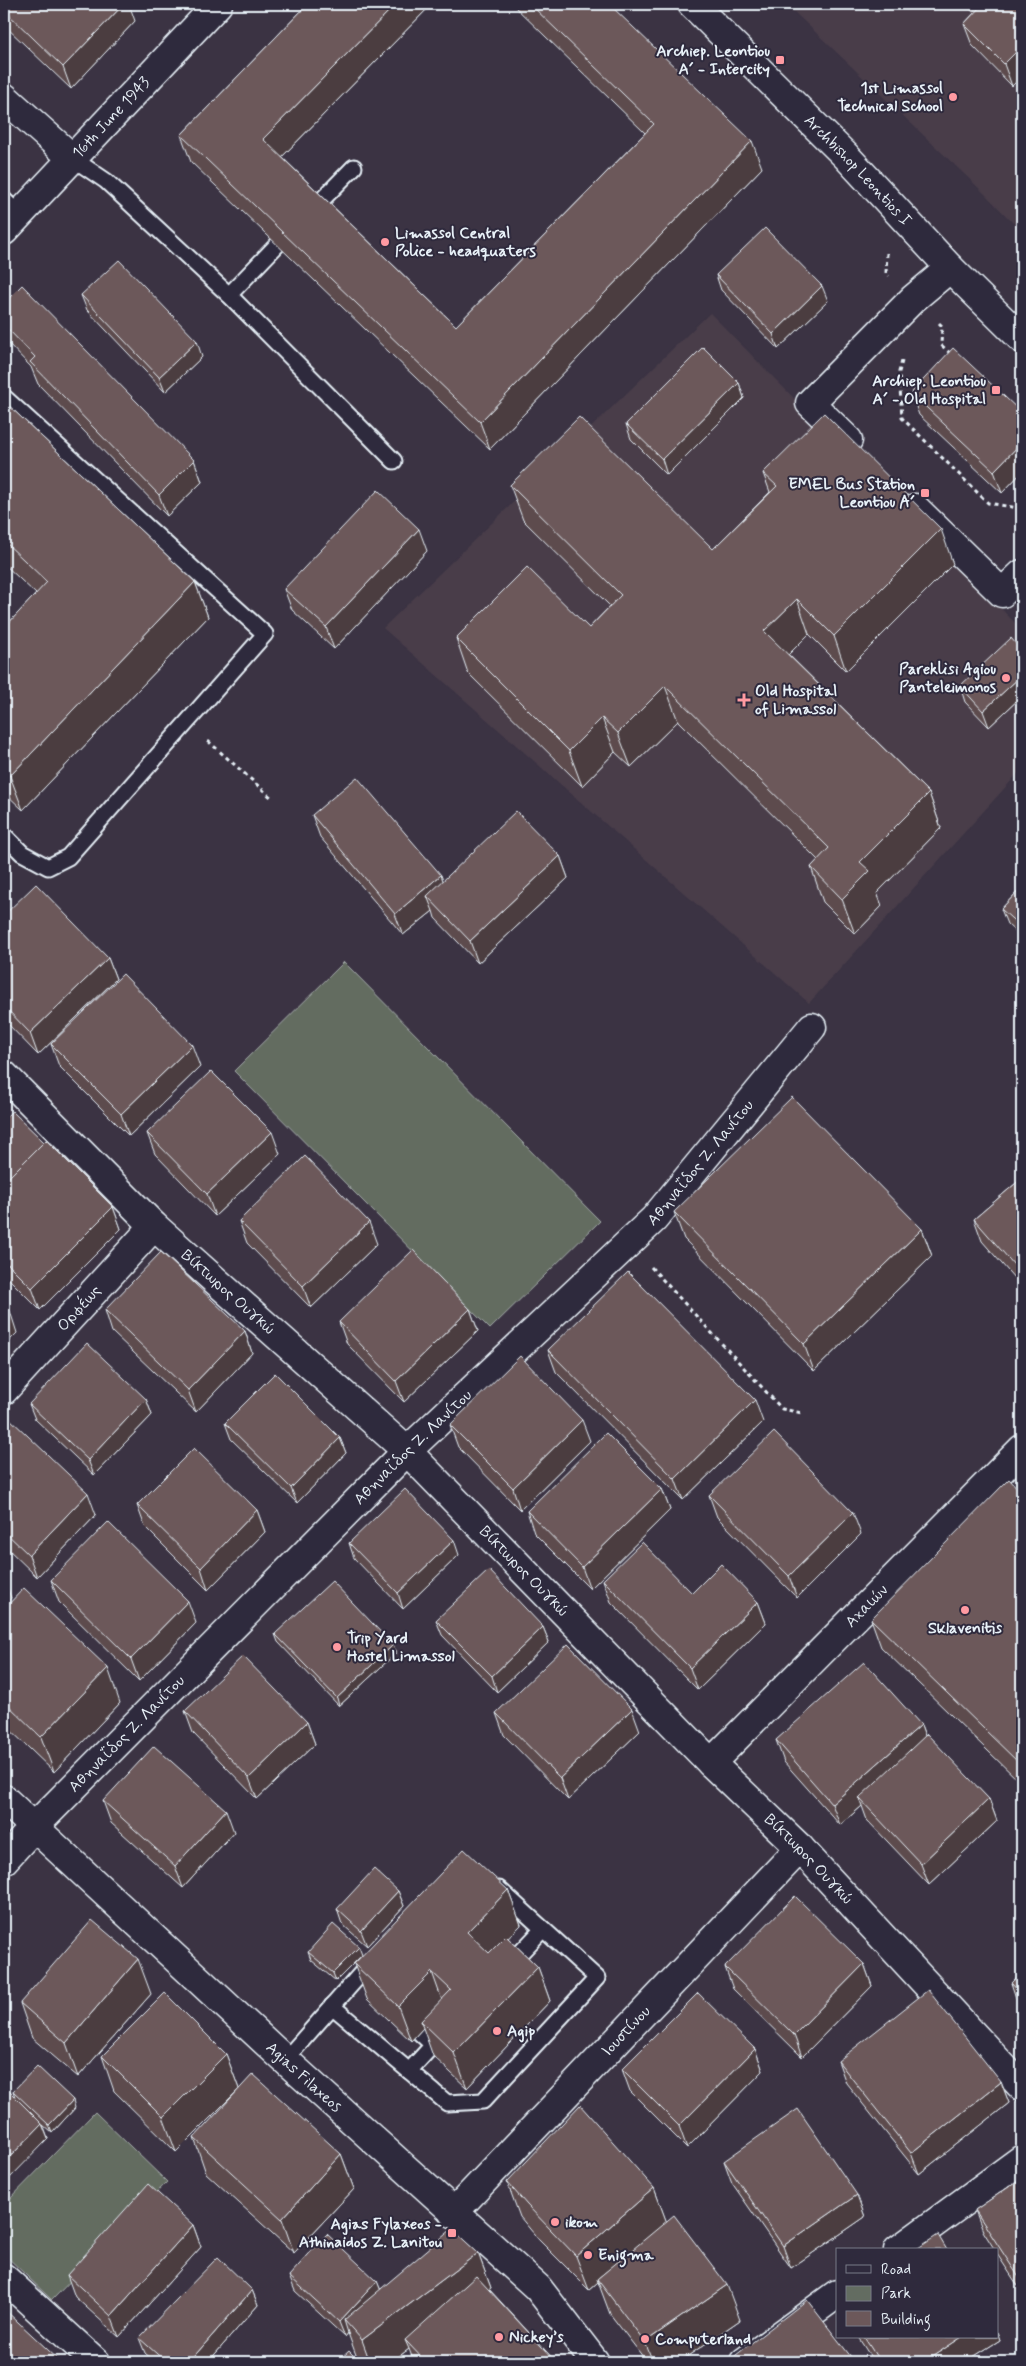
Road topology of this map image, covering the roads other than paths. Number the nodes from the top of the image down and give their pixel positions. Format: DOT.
graph roads {
  1 [pos="218,4"];
  2 [pos="692,4"];
  3 [pos="4,97"];
  4 [pos="72,158"];
  5 [pos="354,167"];
  6 [pos="315,207"];
  7 [pos="9,215"];
  8 [pos="277,245"];
  9 [pos="950,268"];
  10 [pos="229,295"];
  11 [pos="1022,339"];
  12 [pos="4,397"];
  13 [pos="864,457"];
  14 [pos="394,461"];
  15 [pos="898,490"];
  16 [pos="1022,574"];
  17 [pos="4,835"];
  18 [pos="812,1027"];
  19 [pos="4,1075"];
  20 [pos="154,1226"];
  21 [pos="4,1390"];
  22 [pos="1022,1449"];
  23 [pos="407,1451"];
  24 [pos="711,1763"];
  25 [pos="4,1799"];
  26 [pos="35,1826"];
  27 [pos="800,1848"];
  28 [pos="4,1860"];
  29 [pos="486,1877"];
  30 [pos="542,1929"];
  31 [pos="384,1947"];
  32 [pos="496,1950"];
  33 [pos="332,2006"];
  34 [pos="451,2025"];
  35 [pos="420,2032"];
  36 [pos="433,2045"];
  37 [pos="284,2060"];
  38 [pos="409,2071"];
  39 [pos="1022,2087"];
  40 [pos="1022,2159"];
  41 [pos="453,2213"];
  42 [pos="901,2248"];
  43 [pos="4,2278"];
  44 [pos="836,2295"];
  45 [pos="96,2362"];
  46 [pos="595,2362"];
  47 [pos="744,2362"];
  1 -- 4 [label="street, 16th June 1943"];
  2 -- 9 [label="street, Archbishop Leontios I"];
  3 -- 4 [label="street"];
  4 -- 7 [label="street, 16th June 1943"];
  4 -- 10 [label="lane"];
  5 -- 6 [label="lane"];
  8 -- 10 [label="lane"];
  9 -- 11 [label="street, Archbishop Leontios I"];
  9 -- 13 [label="street"];
  10 -- 14 [label="lane"];
  12 -- 17 [label="lane"];
  15 -- 16 [label="street"];
  18 -- 23 [label="street, Αθηναΐδος Ζ. Λανίτου"];
  19 -- 20 [label="street, Βίκτωρος Ουγκώ"];
  20 -- 21 [label="street, Ορφέως"];
  20 -- 23 [label="street, Βίκτωρος Ουγκώ"];
  22 -- 24 [label="street, Αχαιών"];
  23 -- 24 [label="street, Βίκτωρος Ουγκώ"];
  23 -- 26 [label="street, Αθηναΐδος Ζ. Λανίτου"];
  24 -- 27 [label="street, Βίκτωρος Ουγκώ"];
  25 -- 26 [label="street, Agias Filaxeos"];
  26 -- 28 [label="street, Αθηναΐδος Ζ. Λανίτου"];
  26 -- 37 [label="street, Agias Filaxeos"];
  27 -- 39 [label="street, Βίκτωρος Ουγκώ"];
  27 -- 41 [label="street, Ιουστίνου"];
  29 -- 30 [label="lane"];
  30 -- 32 [label="lane"];
  30 -- 38 [label="lane"];
  31 -- 33 [label="lane"];
  33 -- 37 [label="lane"];
  33 -- 38 [label="lane"];
  34 -- 36 [label="lane"];
  35 -- 36 [label="lane"];
  36 -- 38 [label="lane"];
  37 -- 41 [label="street, Agias Filaxeos"];
  40 -- 42 [label="street"];
  41 -- 46 [label="street, Agias Filaxeos"];
  43 -- 45 [label="street"];
  44 -- 47 [label="street"];
}
